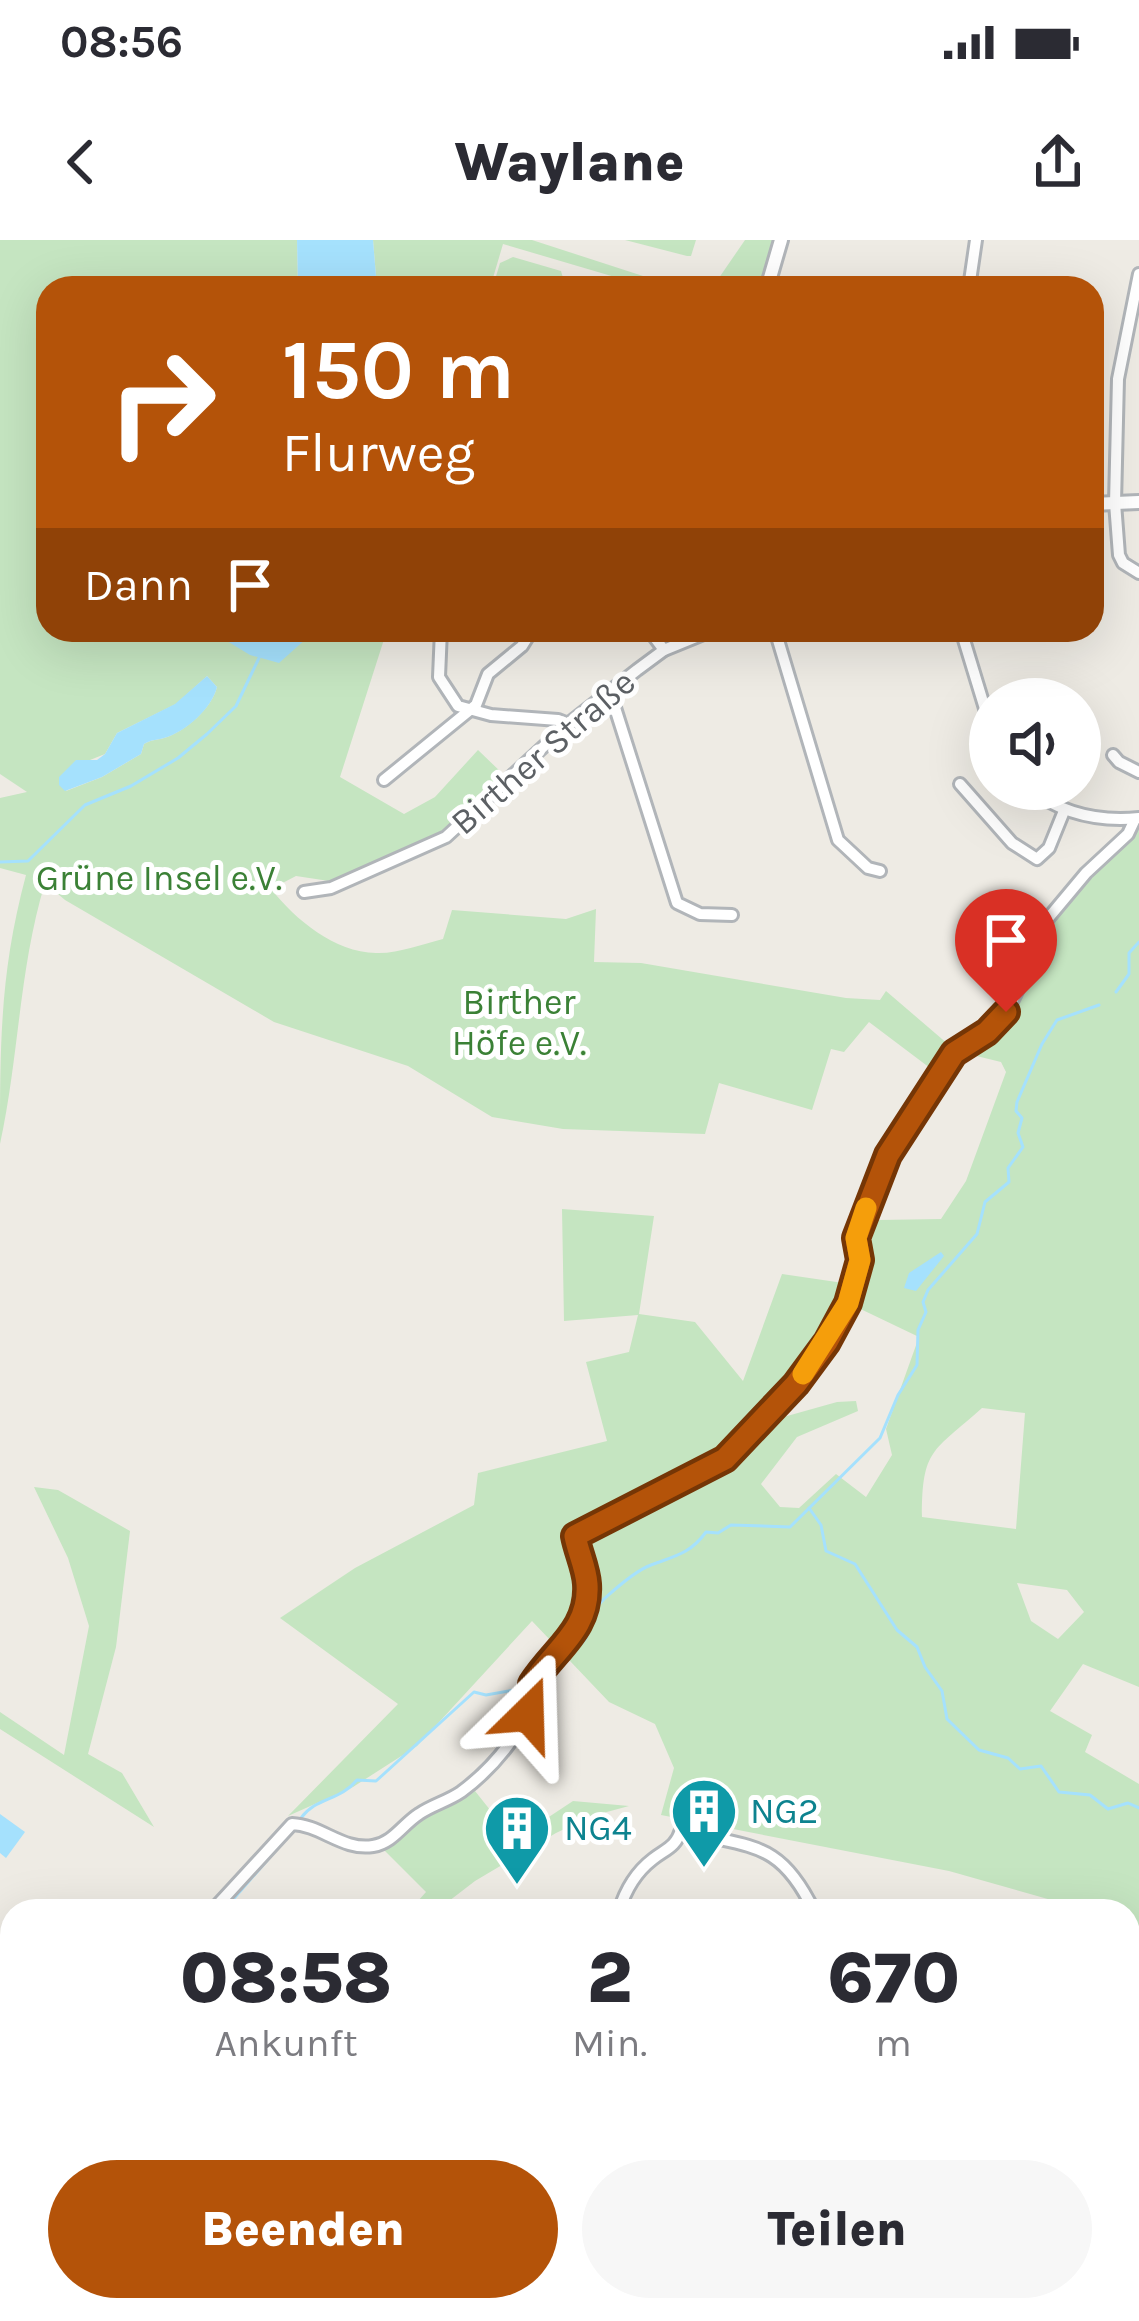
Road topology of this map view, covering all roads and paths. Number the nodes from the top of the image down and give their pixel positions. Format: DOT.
graph roads {
  1 [pos="781,240"];
  2 [pos="976,240"];
  3 [pos="1139,274"];
  4 [pos="770,276"];
  5 [pos="971,276"];
  6 [pos="1139,502"];
  7 [pos="1104,503"];
  8 [pos="1115,503"];
  9 [pos="1139,573"];
  10 [pos="439,642"];
  11 [pos="524,642"];
  12 [pos="658,642"];
  13 [pos="684,642"];
  14 [pos="779,642"];
  15 [pos="965,642"];
  16 [pos="664,650"];
  17 [pos="976,678"];
  18 [pos="610,692"];
  19 [pos="469,712"];
  20 [pos="568,724"];
  21 [pos="1114,755"];
  22 [pos="1139,772"];
  23 [pos="384,780"];
  24 [pos="960,784"];
  25 [pos="1064,811"];
  26 [pos="1137,819"];
  27 [pos="880,871"];
  28 [pos="304,892"];
  29 [pos="732,915"];
  30 [pos="223,1899"];
  31 [pos="624,1899"];
  32 [pos="807,1899"];
  1 -- 4 [label="street"];
  2 -- 5 [label="street"];
  3 -- 8 [label="street"];
  6 -- 8 [label="street"];
  7 -- 8 [label="street"];
  8 -- 9 [label="street"];
  10 -- 19 [label="street"];
  11 -- 19 [label="street"];
  12 -- 16 [label="street"];
  13 -- 16 [label="street, Birther Straße"];
  14 -- 27 [label="street"];
  15 -- 17 [label="street"];
  16 -- 18 [label="street, Birther Straße"];
  18 -- 20 [label="street, Birther Straße"];
  18 -- 29 [label="street"];
  19 -- 20 [label="street"];
  19 -- 23 [label="street"];
  20 -- 28 [label="street, Birther Straße"];
  21 -- 22 [label="street"];
  24 -- 25 [label="street"];
  25 -- 26 [label="street"];
  26 -- 30 [label="street"];
  31 -- 32 [label="street"];
}
